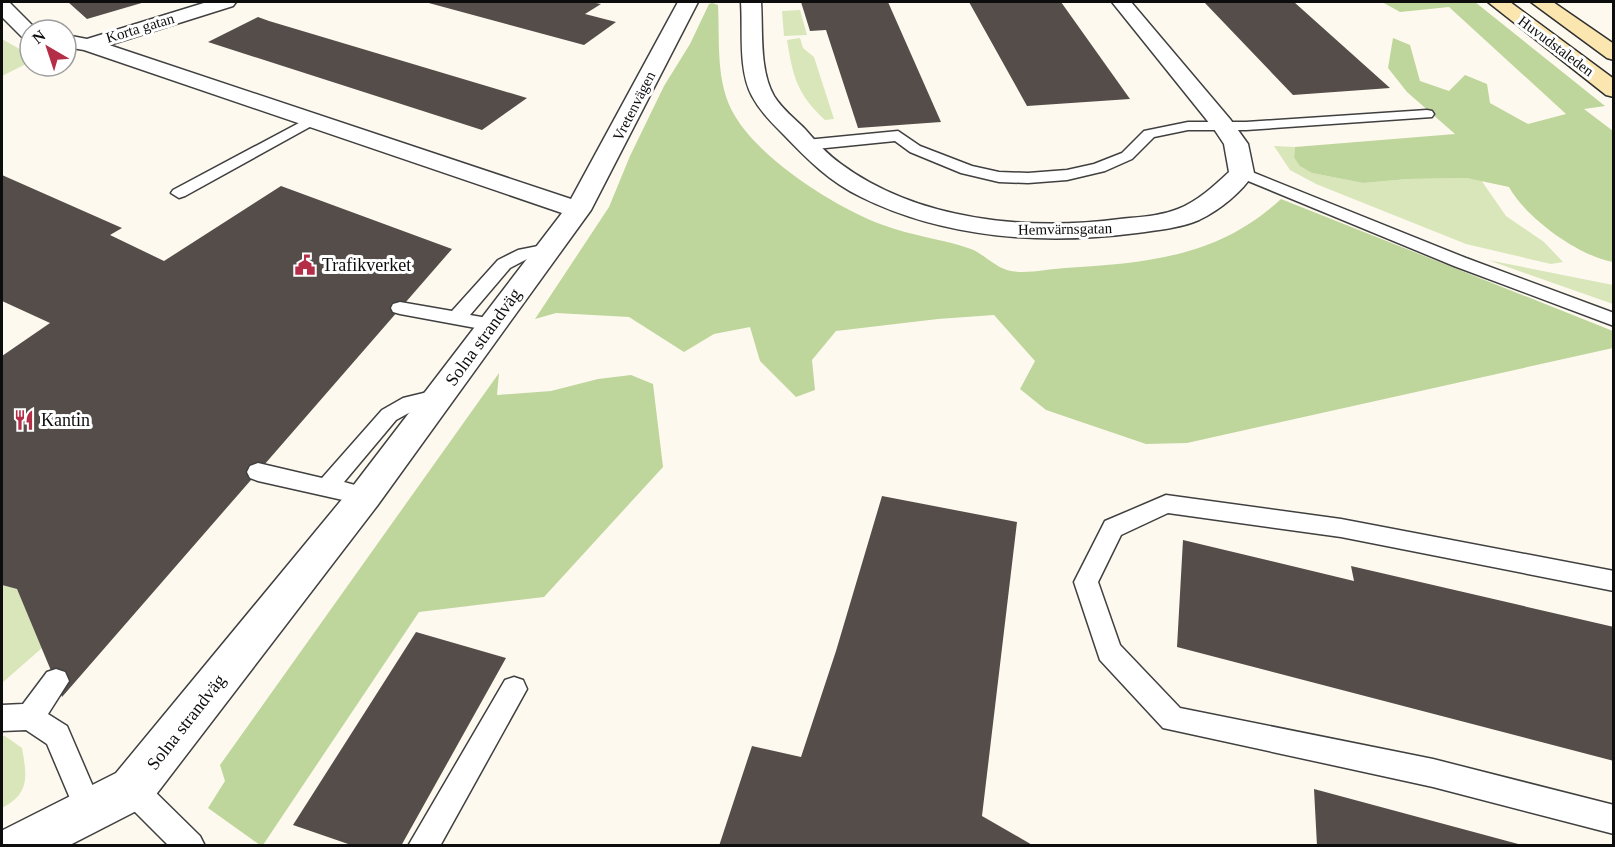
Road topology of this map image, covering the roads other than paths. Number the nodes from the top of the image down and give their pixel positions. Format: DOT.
graph roads {
  1 [pos="226,2"];
  2 [pos="688,2"];
  3 [pos="751,2"];
  4 [pos="1121,2"];
  5 [pos="1498,2"];
  6 [pos="1541,2"];
  7 [pos="1573,2"];
  8 [pos="2,6"];
  9 [pos="18,22"];
  10 [pos="1614,38"];
  11 [pos="78,43"];
  12 [pos="78,43"];
  13 [pos="1614,54"];
  14 [pos="1614,90"];
  15 [pos="1427,114"];
  16 [pos="312,120"];
  17 [pos="1222,124"];
  18 [pos="806,145"];
  19 [pos="1242,173"];
  20 [pos="178,193"];
  21 [pos="578,210"];
  22 [pos="548,249"];
  23 [pos="400,308"];
  24 [pos="457,318"];
  25 [pos="1614,320"];
  26 [pos="492,325"];
  27 [pos="440,396"];
  28 [pos="258,472"];
  29 [pos="326,488"];
  30 [pos="365,496"];
  31 [pos="1614,581"];
  32 [pos="56,681"];
  33 [pos="514,689"];
  34 [pos="30,717"];
  35 [pos="2,718"];
  36 [pos="132,789"];
  37 [pos="90,812"];
  38 [pos="1614,820"];
  39 [pos="19,846"];
  40 [pos="190,846"];
  41 [pos="423,846"];
  1 -- 11 [label="street, Korta gatan"];
  2 -- 21 [label="street, Vretenvägen"];
  3 -- 18 [label="street, Hemvärnsgatan"];
  4 -- 17 [label="street"];
  5 -- 14 [label="main road, Huvudstaleden"];
  6 -- 13 [label="main road, Huvudstaleden"];
  7 -- 10 [label="main road"];
  8 -- 9 [label="street"];
  12 -- 16 [label="street"];
  15 -- 17 [label="lane"];
  16 -- 20 [label="lane"];
  16 -- 21 [label="street"];
  17 -- 18 [label="lane"];
  17 -- 19 [label="street"];
  18 -- 19 [label="street, Hemvärnsgatan"];
  19 -- 25 [label="lane"];
  21 -- 22 [label="street, Solna strandväg"];
  22 -- 24 [label="lane"];
  22 -- 26 [label="street, Solna strandväg"];
  23 -- 24 [label="lane"];
  24 -- 26 [label="lane"];
  26 -- 27 [label="street, Solna strandväg"];
  27 -- 29 [label="lane"];
  27 -- 30 [label="street, Solna strandväg"];
  28 -- 29 [label="lane"];
  29 -- 30 [label="lane"];
  30 -- 36 [label="street, Solna strandväg"];
  31 -- 38 [label="lane"];
  32 -- 34 [label="lane"];
  33 -- 41 [label="lane"];
  34 -- 35 [label="lane"];
  34 -- 37 [label="lane"];
  36 -- 37 [label="street, Solna strandväg"];
  36 -- 40 [label="lane"];
  37 -- 39 [label="street, Solna strandväg"];
}
